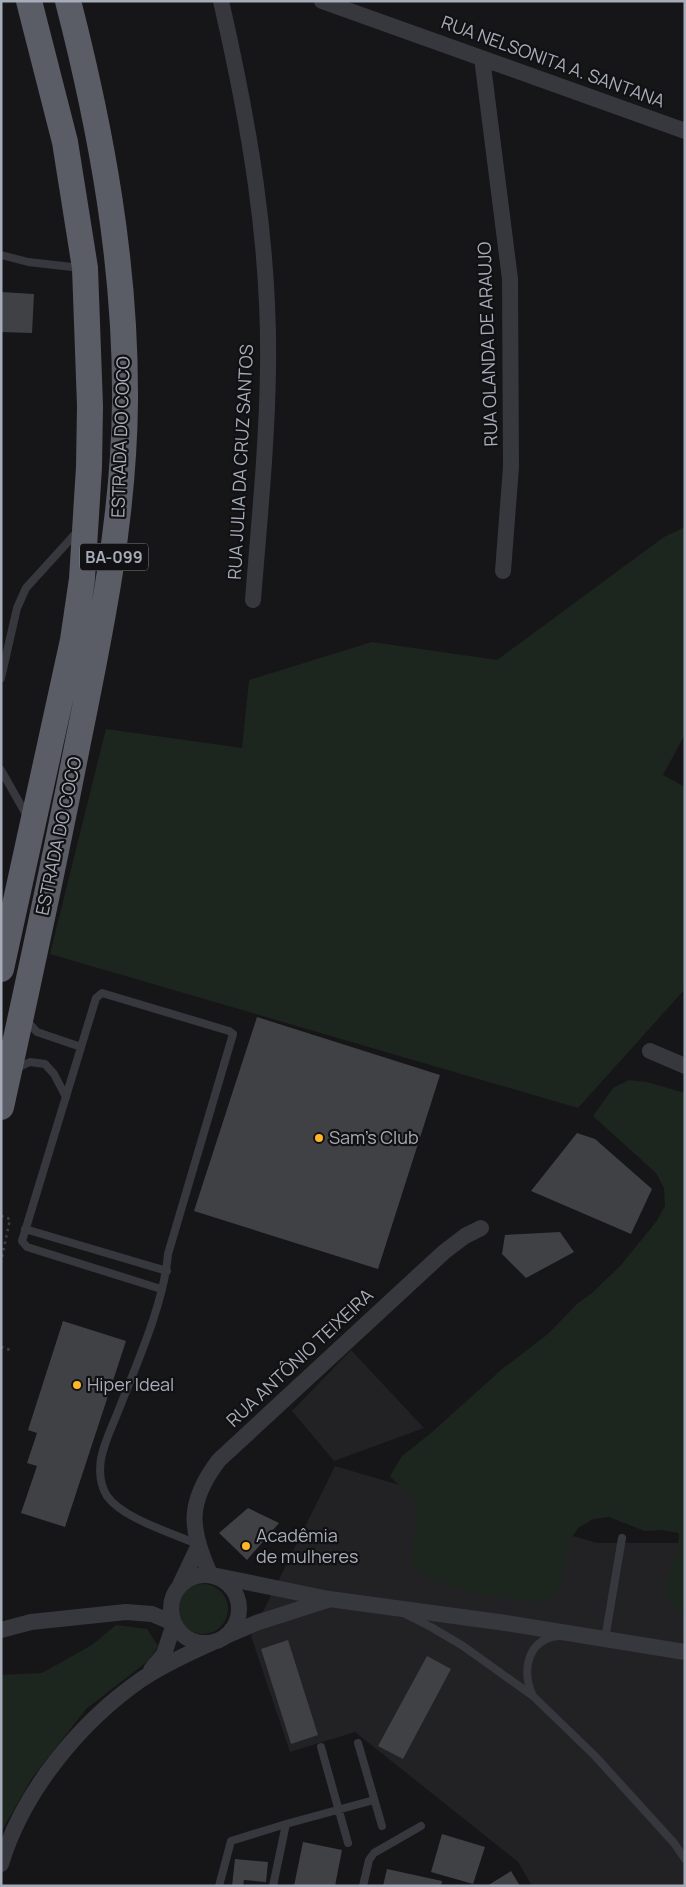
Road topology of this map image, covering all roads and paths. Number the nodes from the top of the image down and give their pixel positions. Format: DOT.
graph roads {
  1 [pos="29,1"];
  2 [pos="68,1"];
  3 [pos="221,1"];
  4 [pos="322,1"];
  5 [pos="482,58"];
  6 [pos="685,131"];
  7 [pos="1,255"];
  8 [pos="85,268"];
  9 [pos="85,523"];
  10 [pos="503,571"];
  11 [pos="253,600"];
  12 [pos="1,678"];
  13 [pos="1,770"];
  14 [pos="33,826"];
  15 [pos="1,969"];
  16 [pos="21,1014"];
  17 [pos="81,1047"];
  18 [pos="650,1051"];
  19 [pos="685,1066"];
  20 [pos="9,1072"];
  21 [pos="66,1097"];
  22 [pos="1,1106"];
  23 [pos="1,1216"];
  24 [pos="481,1228"];
  25 [pos="25,1229"];
  26 [pos="62,1240"];
  27 [pos="94,1250"];
  28 [pos="56,1256"];
  29 [pos="127,1260"];
  30 [pos="1,1262"];
  31 [pos="89,1266"];
  32 [pos="167,1271"];
  33 [pos="122,1276"];
  34 [pos="161,1289"];
  35 [pos="1,1347"];
  36 [pos="10,1350"];
  37 [pos="622,1538"];
  38 [pos="197,1545"];
  39 [pos="214,1575"];
  40 [pos="180,1585"];
  41 [pos="329,1599"];
  42 [pos="390,1607"];
  43 [pos="173,1623"];
  44 [pos="1,1630"];
  45 [pos="572,1634"];
  46 [pos="605,1639"];
  47 [pos="219,1640"];
  48 [pos="685,1652"];
  49 [pos="143,1679"];
  50 [pos="533,1696"];
  51 [pos="358,1743"];
  52 [pos="321,1747"];
  53 [pos="374,1800"];
  54 [pos="338,1810"];
  55 [pos="286,1824"];
  56 [pos="382,1826"];
  57 [pos="421,1826"];
  58 [pos="348,1843"];
  59 [pos="4,1847"];
  60 [pos="685,1859"];
  61 [pos="1,1864"];
  62 [pos="219,1886"];
  63 [pos="274,1886"];
  64 [pos="363,1886"];
  1 -- 8 [label="highway, ESTRADA DO COCO / BA-099"];
  2 -- 16 [label="highway, ESTRADA DO COCO / BA-099"];
  3 -- 11 [label="street, RUA JULIA DA CRUZ SANTOS"];
  4 -- 5 [label="street, RUA NELSONITA A. SANTANA"];
  5 -- 6 [label="street, RUA NELSONITA A. SANTANA"];
  5 -- 10 [label="street, RUA OLANDA DE ARAUJO"];
  7 -- 8 [label="lane"];
  8 -- 9 [label="highway, ESTRADA DO COCO / BA-099"];
  9 -- 12 [label="lane"];
  9 -- 14 [label="highway, ESTRADA DO COCO / BA-099"];
  13 -- 14 [label="lane"];
  14 -- 15 [label="highway, ESTRADA DO COCO / BA-099"];
  16 -- 17 [label="lane"];
  16 -- 20 [label="highway, ESTRADA DO COCO / BA-099"];
  17 -- 21 [label="lane"];
  17 -- 32 [label="lane"];
  18 -- 19 [label="street"];
  20 -- 21 [label="lane"];
  20 -- 22 [label="highway, ESTRADA DO COCO / BA-099"];
  21 -- 25 [label="lane"];
  23 -- 30 [label="path"];
  24 -- 38 [label="street, RUA ANTÔNIO TEIXEIRA"];
  25 -- 26 [label="lane"];
  25 -- 28 [label="lane"];
  26 -- 27 [label="lane"];
  26 -- 28 [label="lane"];
  27 -- 29 [label="lane"];
  27 -- 31 [label="lane"];
  28 -- 31 [label="lane"];
  29 -- 32 [label="lane"];
  29 -- 33 [label="lane"];
  31 -- 33 [label="lane"];
  32 -- 34 [label="lane"];
  33 -- 34 [label="lane"];
  34 -- 38 [label="lane"];
  35 -- 36 [label="path"];
  37 -- 46 [label="lane"];
  38 -- 39 [label="street, RUA ANTÔNIO TEIXEIRA"];
  38 -- 40 [label="street, RUA ANTÔNIO TEIXEIRA"];
  39 -- 40 [label="street"];
  39 -- 41 [label="street"];
  39 -- 47 [label="street"];
  40 -- 43 [label="street"];
  41 -- 42 [label="street"];
  41 -- 47 [label="street"];
  42 -- 45 [label="street"];
  42 -- 50 [label="lane"];
  43 -- 44 [label="street"];
  43 -- 47 [label="street"];
  43 -- 49 [label="street"];
  45 -- 46 [label="street"];
  45 -- 50 [label="lane"];
  46 -- 48 [label="street"];
  47 -- 49 [label="street"];
  49 -- 59 [label="street"];
  50 -- 60 [label="lane"];
  51 -- 53 [label="lane"];
  52 -- 54 [label="lane"];
  53 -- 54 [label="lane"];
  53 -- 56 [label="lane"];
  54 -- 55 [label="lane"];
  54 -- 58 [label="lane"];
  55 -- 62 [label="lane"];
  55 -- 63 [label="lane"];
  57 -- 64 [label="lane"];
  59 -- 61 [label="street"];
}
